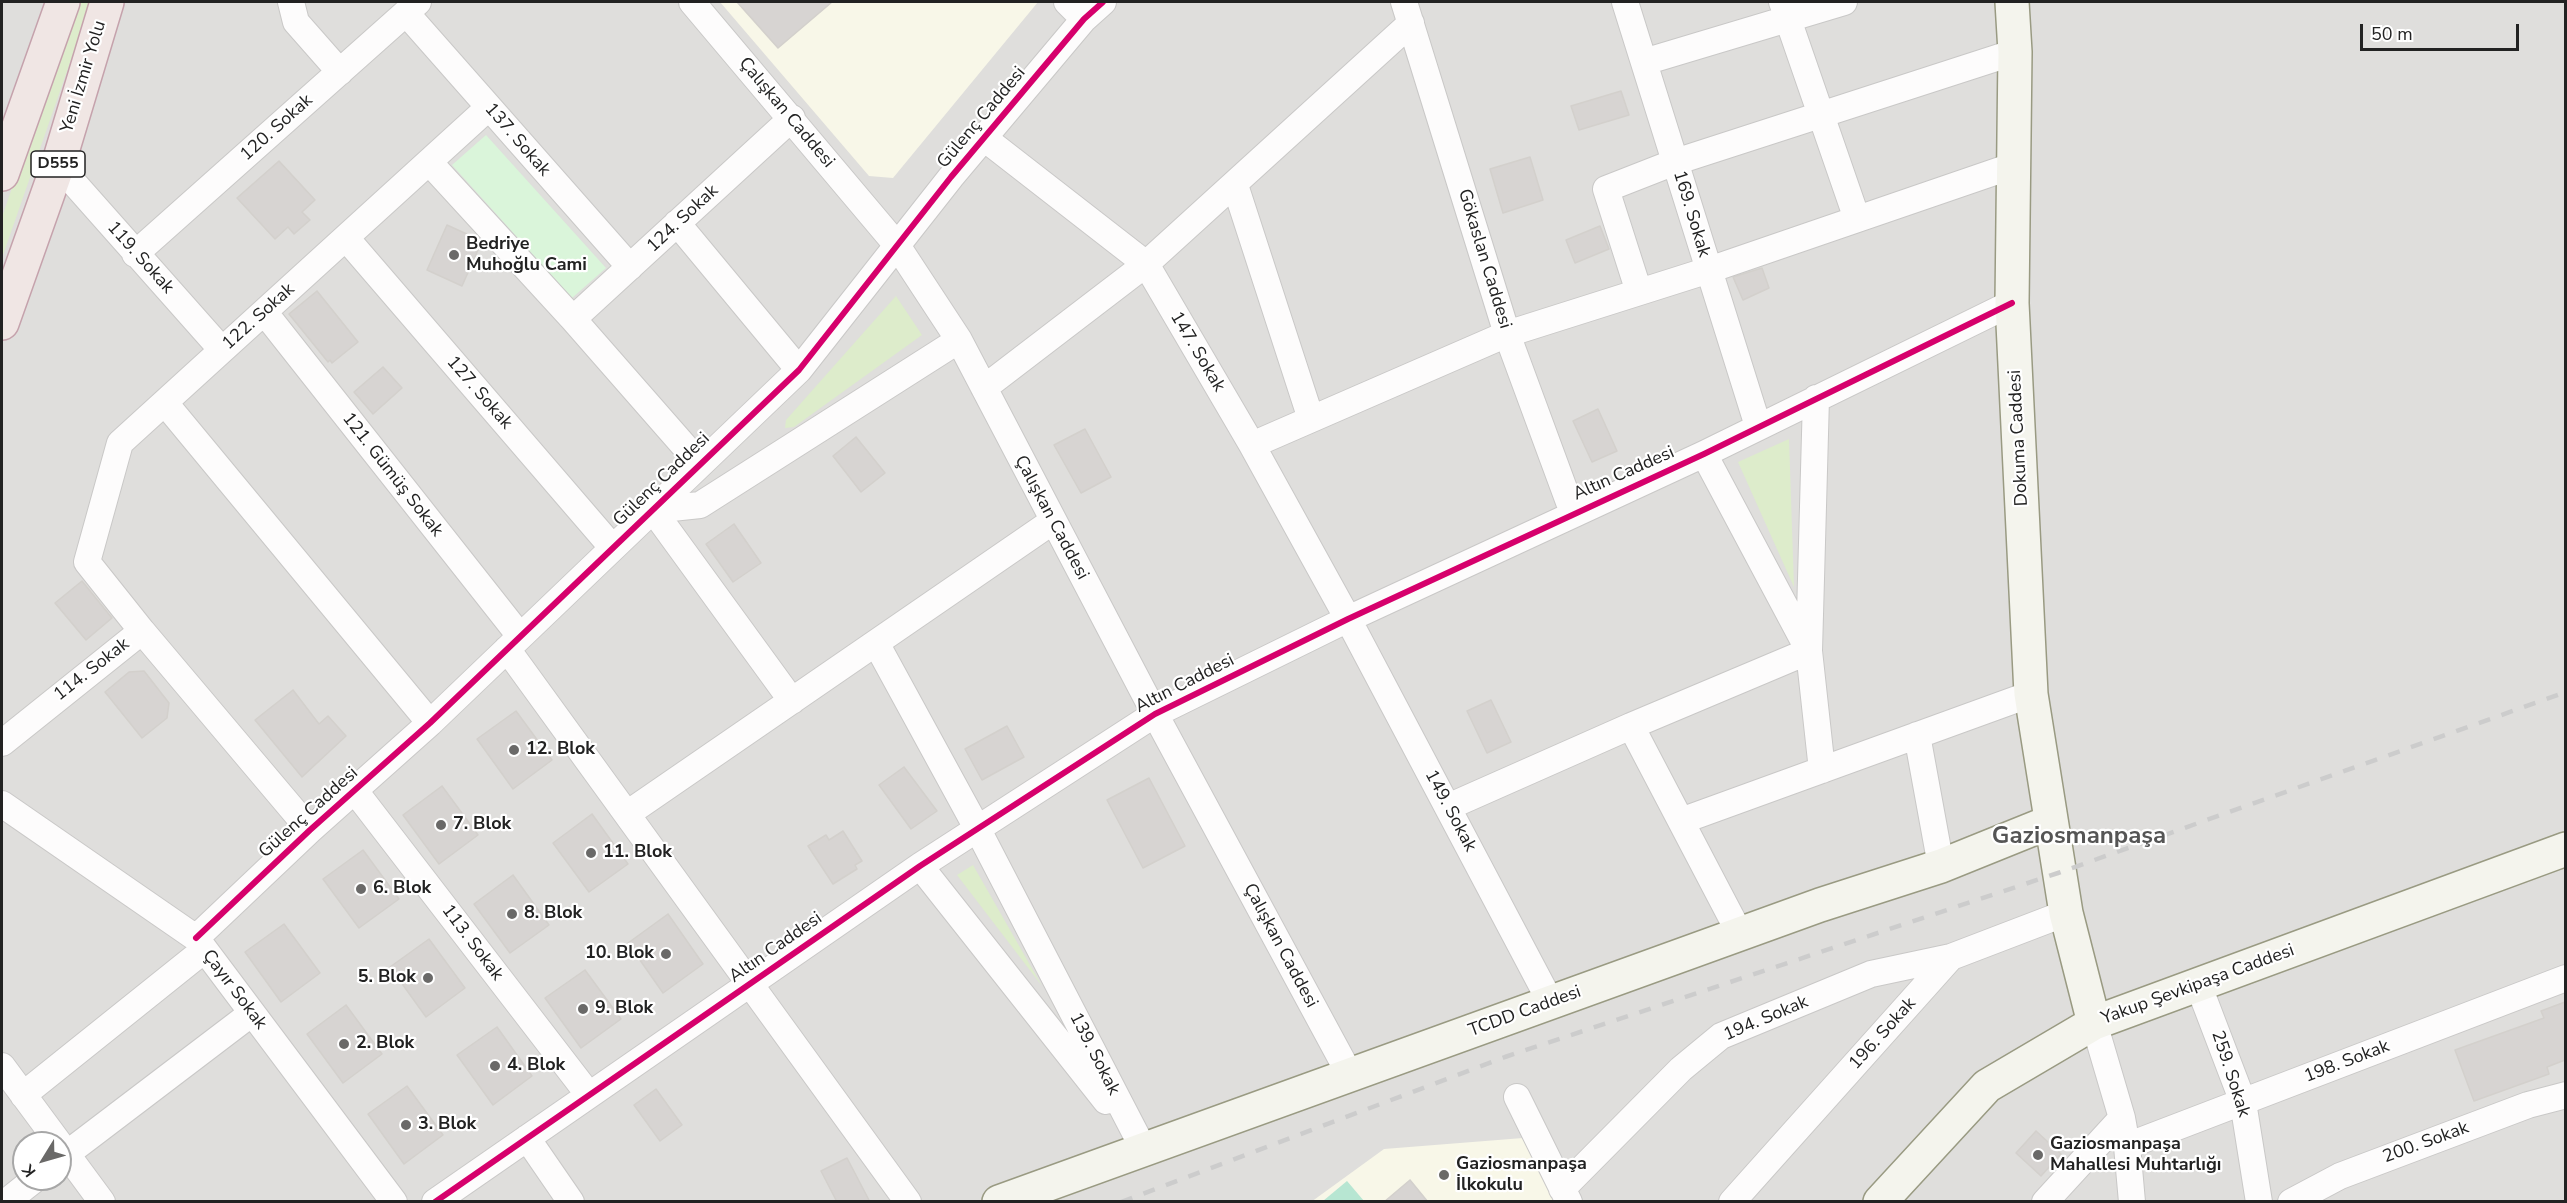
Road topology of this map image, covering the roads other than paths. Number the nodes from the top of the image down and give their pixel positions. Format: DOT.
graph roads {
  1 [pos="63,2"];
  2 [pos="107,2"];
  3 [pos="291,2"];
  4 [pos="692,2"];
  5 [pos="1103,2"];
  6 [pos="1625,2"];
  7 [pos="1844,2"];
  8 [pos="2012,2"];
  9 [pos="412,7"];
  10 [pos="1076,10"];
  11 [pos="1784,10"];
  12 [pos="1408,12"];
  13 [pos="2015,52"];
  14 [pos="1644,62"];
  15 [pos="340,72"];
  16 [pos="488,108"];
  17 [pos="1821,115"];
  18 [pos="792,118"];
  19 [pos="984,138"];
  20 [pos="429,162"];
  21 [pos="1675,162"];
  22 [pos="58,165"];
  23 [pos="2015,165"];
  24 [pos="2,174"];
  25 [pos="1235,185"];
  26 [pos="1857,219"];
  27 [pos="677,224"];
  28 [pos="346,238"];
  29 [pos="896,244"];
  30 [pos="135,254"];
  31 [pos="1146,264"];
  32 [pos="630,267"];
  33 [pos="1709,270"];
  34 [pos="1639,292"];
  35 [pos="2012,303"];
  36 [pos="265,313"];
  37 [pos="573,319"];
  38 [pos="2,323"];
  39 [pos="1507,334"];
  40 [pos="959,340"];
  41 [pos="222,350"];
  42 [pos="799,370"];
  43 [pos="984,388"];
  44 [pos="1816,398"];
  45 [pos="165,403"];
  46 [pos="1311,419"];
  47 [pos="1758,426"];
  48 [pos="1252,445"];
  49 [pos="1704,454"];
  50 [pos="700,464"];
  51 [pos="653,510"];
  52 [pos="1573,513"];
  53 [pos="1053,521"];
  54 [pos="612,547"];
  55 [pos="87,562"];
  56 [pos="1348,619"];
  57 [pos="142,631"];
  58 [pos="513,643"];
  59 [pos="876,643"];
  60 [pos="1809,651"];
  61 [pos="2031,694"];
  62 [pos="792,701"];
  63 [pos="1155,714"];
  64 [pos="430,723"];
  65 [pos="1631,726"];
  66 [pos="1917,735"];
  67 [pos="2,743"];
  68 [pos="1822,770"];
  69 [pos="356,791"];
  70 [pos="2,804"];
  71 [pos="1448,807"];
  72 [pos="627,814"];
  73 [pos="1681,820"];
  74 [pos="2050,822"];
  75 [pos="977,828"];
  76 [pos="310,830"];
  77 [pos="2565,849"];
  78 [pos="920,866"];
  79 [pos="1941,867"];
  80 [pos="2066,913"];
  81 [pos="1740,934"];
  82 [pos="200,944"];
  83 [pos="1952,957"];
  84 [pos="2565,978"];
  85 [pos="750,984"];
  86 [pos="2198,984"];
  87 [pos="1551,1002"];
  88 [pos="252,1013"];
  89 [pos="2094,1023"];
  90 [pos="2,1066"];
  91 [pos="1350,1075"];
  92 [pos="23,1095"];
  93 [pos="589,1095"];
  94 [pos="2565,1095"];
  95 [pos="1517,1097"];
  96 [pos="2243,1102"];
  97 [pos="2122,1118"];
  98 [pos="48,1131"];
  99 [pos="527,1138"];
  100 [pos="72,1142"];
  101 [pos="2127,1146"];
  102 [pos="1143,1148"];
  103 [pos="72,1164"];
  104 [pos="20,1191"];
  105 [pos="1566,1195"];
  106 [pos="6,1202"];
  107 [pos="102,1202"];
  108 [pos="394,1202"];
  109 [pos="435,1202"];
  110 [pos="571,1202"];
  111 [pos="908,1202"];
  112 [pos="999,1202"];
  113 [pos="1732,1202"];
  114 [pos="1880,1202"];
  115 [pos="2045,1202"];
  116 [pos="2132,1202"];
  117 [pos="2259,1202"];
  118 [pos="2291,1202"];
  1 -- 24 [label="highway, D555"];
  2 -- 22 [label="highway, Yeni İzmir Yolu / D555"];
  3 -- 15 [label="street"];
  4 -- 18 [label="street, Çalışkan Caddesi"];
  5 -- 10 [label="street, Gülenç Caddesi"];
  6 -- 14 [label="street, 169. Sokak"];
  7 -- 11 [label="street"];
  8 -- 13 [label="main road, Dokuma Caddesi"];
  9 -- 15 [label="street, 120. Sokak"];
  9 -- 16 [label="street, 137. Sokak"];
  10 -- 19 [label="street, Gülenç Caddesi"];
  11 -- 14 [label="street"];
  11 -- 17 [label="street"];
  12 -- 25 [label="street"];
  12 -- 39 [label="street, Gökaslan Caddesi"];
  13 -- 17 [label="street"];
  13 -- 23 [label="main road, Dokuma Caddesi"];
  14 -- 21 [label="street, 169. Sokak"];
  15 -- 30 [label="street, 120. Sokak"];
  16 -- 20 [label="street, 122. Sokak"];
  16 -- 32 [label="street, 137. Sokak"];
  17 -- 21 [label="street"];
  17 -- 26 [label="street"];
  18 -- 27 [label="street, 124. Sokak"];
  18 -- 29 [label="street, Çalışkan Caddesi"];
  19 -- 29 [label="street, Gülenç Caddesi"];
  19 -- 31 [label="street, 147. Sokak"];
  20 -- 28 [label="street, 122. Sokak"];
  20 -- 37 [label="street"];
  21 -- 33 [label="street, 169. Sokak"];
  21 -- 34 [label="street"];
  22 -- 30 [label="street, 119. Sokak"];
  22 -- 38 [label="highway, Yeni İzmir Yolu / D555"];
  23 -- 26 [label="street"];
  23 -- 35 [label="main road, Dokuma Caddesi"];
  25 -- 31 [label="street"];
  25 -- 46 [label="street"];
  26 -- 33 [label="street"];
  27 -- 32 [label="street, 124. Sokak"];
  27 -- 42 [label="street"];
  28 -- 36 [label="street, 122. Sokak"];
  28 -- 54 [label="street, 127. Sokak"];
  29 -- 40 [label="street, Çalışkan Caddesi"];
  29 -- 42 [label="street, Gülenç Caddesi"];
  30 -- 41 [label="street, 119. Sokak"];
  31 -- 43 [label="street"];
  31 -- 48 [label="street, 147. Sokak"];
  32 -- 37 [label="street, 124. Sokak"];
  33 -- 34 [label="street"];
  33 -- 47 [label="street, 169. Sokak"];
  34 -- 39 [label="street"];
  35 -- 44 [label="street, Altın Caddesi"];
  35 -- 61 [label="main road, Dokuma Caddesi"];
  36 -- 41 [label="street, 122. Sokak"];
  36 -- 58 [label="street, 121. Gümüş Sokak"];
  37 -- 50 [label="street"];
  39 -- 46 [label="street"];
  39 -- 52 [label="street, Gökaslan Caddesi"];
  40 -- 43 [label="street, Çalışkan Caddesi"];
  40 -- 51 [label="street"];
  41 -- 45 [label="street, 122. Sokak"];
  42 -- 50 [label="street, Gülenç Caddesi"];
  43 -- 53 [label="street, Çalışkan Caddesi"];
  44 -- 47 [label="street, Altın Caddesi"];
  44 -- 60 [label="street"];
  45 -- 55 [label="street, 122. Sokak"];
  45 -- 64 [label="street"];
  46 -- 48 [label="street"];
  47 -- 49 [label="street, Altın Caddesi"];
  48 -- 56 [label="street, 147. Sokak"];
  49 -- 52 [label="street, Altın Caddesi"];
  49 -- 60 [label="street"];
  50 -- 51 [label="street, Gülenç Caddesi"];
  51 -- 54 [label="street, Gülenç Caddesi"];
  51 -- 62 [label="street"];
  52 -- 56 [label="street, Altın Caddesi"];
  53 -- 59 [label="street"];
  53 -- 63 [label="street, Çalışkan Caddesi"];
  54 -- 58 [label="street, Gülenç Caddesi"];
  55 -- 57 [label="street, 114. Sokak"];
  56 -- 63 [label="street, Altın Caddesi"];
  56 -- 71 [label="street, 149. Sokak"];
  57 -- 67 [label="street, 114. Sokak"];
  57 -- 76 [label="street"];
  58 -- 64 [label="street, Gülenç Caddesi"];
  58 -- 72 [label="street, 121. Gümüş Sokak"];
  59 -- 62 [label="street"];
  59 -- 75 [label="street, 139. Sokak"];
  60 -- 65 [label="street"];
  60 -- 68 [label="street"];
  61 -- 66 [label="street"];
  61 -- 74 [label="main road, Dokuma Caddesi"];
  62 -- 72 [label="street"];
  63 -- 75 [label="street, Altın Caddesi"];
  63 -- 91 [label="street, Çalışkan Caddesi"];
  64 -- 69 [label="street, Gülenç Caddesi"];
  65 -- 71 [label="street"];
  65 -- 73 [label="street"];
  66 -- 68 [label="street"];
  66 -- 79 [label="street"];
  68 -- 73 [label="street"];
  69 -- 76 [label="street, Gülenç Caddesi"];
  69 -- 93 [label="street, 113. Sokak"];
  70 -- 82 [label="street, Çayır Sokak"];
  71 -- 87 [label="street, 149. Sokak"];
  72 -- 85 [label="street, 121. Gümüş Sokak"];
  73 -- 81 [label="street"];
  74 -- 79 [label="main road, TCDD Caddesi"];
  74 -- 80 [label="main road, Dokuma Caddesi"];
  75 -- 78 [label="street, Altın Caddesi"];
  75 -- 102 [label="street, 139. Sokak"];
  76 -- 82 [label="street, Gülenç Caddesi"];
  77 -- 86 [label="main road, Yakup Şevkipaşa Caddesi"];
  78 -- 85 [label="street, Altın Caddesi"];
  78 -- 102 [label="street, 139. Sokak"];
  79 -- 81 [label="main road, TCDD Caddesi"];
  80 -- 83 [label="street, 196. Sokak"];
  80 -- 89 [label="main road, Dokuma Caddesi"];
  81 -- 87 [label="main road, TCDD Caddesi"];
  82 -- 88 [label="street, Çayır Sokak"];
  82 -- 92 [label="street, Gülenç Caddesi"];
  83 -- 105 [label="street, 194. Sokak"];
  83 -- 113 [label="street, 196. Sokak"];
  84 -- 96 [label="street, 198. Sokak"];
  85 -- 93 [label="street, Altın Caddesi"];
  85 -- 111 [label="street, 121. Gümüş Sokak"];
  86 -- 89 [label="main road, Yakup Şevkipaşa Caddesi"];
  86 -- 96 [label="street, 259. Sokak"];
  87 -- 91 [label="main road, TCDD Caddesi"];
  88 -- 100 [label="street"];
  88 -- 108 [label="street, Çayır Sokak"];
  89 -- 97 [label="street"];
  89 -- 114 [label="main road, Yakup Şevkipaşa Caddesi"];
  90 -- 92 [label="street"];
  91 -- 102 [label="main road, TCDD Caddesi"];
  92 -- 98 [label="street"];
  93 -- 99 [label="street, Altın Caddesi"];
  94 -- 118 [label="street, 200. Sokak"];
  95 -- 105 [label="street"];
  96 -- 101 [label="street, 198. Sokak"];
  96 -- 117 [label="street, 259. Sokak"];
  97 -- 101 [label="street"];
  97 -- 115 [label="street"];
  99 -- 109 [label="street, Altın Caddesi"];
  99 -- 110 [label="street"];
  101 -- 116 [label="street"];
  102 -- 112 [label="main road, TCDD Caddesi"];
  103 -- 107 [label="street"];
  104 -- 106 [label="street"];
}
